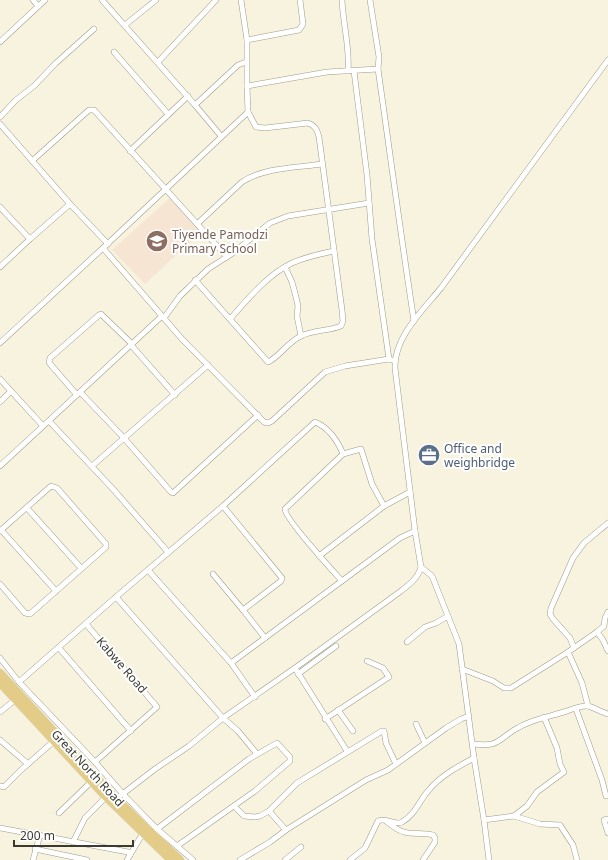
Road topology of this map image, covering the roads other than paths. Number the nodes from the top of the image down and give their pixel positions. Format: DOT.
graph roads {
  1 [pos="33,0"];
  2 [pos="45,0"];
  3 [pos="102,0"];
  4 [pos="156,0"];
  5 [pos="216,0"];
  6 [pos="241,0"];
  7 [pos="300,0"];
  8 [pos="342,0"];
  9 [pos="370,0"];
  10 [pos="38,6"];
  11 [pos="125,25"];
  12 [pos="94,28"];
  13 [pos="247,40"];
  14 [pos="0,42"];
  15 [pos="114,52"];
  16 [pos="608,60"];
  17 [pos="158,62"];
  18 [pos="246,62"];
  19 [pos="378,68"];
  20 [pos="351,71"];
  21 [pos="247,86"];
  22 [pos="188,96"];
  23 [pos="196,105"];
  24 [pos="248,112"];
  25 [pos="168,114"];
  26 [pos="0,117"];
  27 [pos="0,124"];
  28 [pos="221,136"];
  29 [pos="130,151"];
  30 [pos="32,161"];
  31 [pos="322,164"];
  32 [pos="165,189"];
  33 [pos="370,203"];
  34 [pos="70,204"];
  35 [pos="0,207"];
  36 [pos="328,210"];
  37 [pos="197,224"];
  38 [pos="30,239"];
  39 [pos="105,246"];
  40 [pos="334,251"];
  41 [pos="227,257"];
  42 [pos="0,267"];
  43 [pos="285,267"];
  44 [pos="195,280"];
  45 [pos="163,317"];
  46 [pos="230,318"];
  47 [pos="414,321"];
  48 [pos="301,336"];
  49 [pos="0,343"];
  50 [pos="131,344"];
  51 [pos="389,359"];
  52 [pos="395,361"];
  53 [pos="208,365"];
  54 [pos="0,379"];
  55 [pos="11,391"];
  56 [pos="79,393"];
  57 [pos="175,395"];
  58 [pos="0,402"];
  59 [pos="258,415"];
  60 [pos="49,420"];
  61 [pos="43,426"];
  62 [pos="124,438"];
  63 [pos="343,454"];
  64 [pos="0,466"];
  65 [pos="92,466"];
  66 [pos="410,492"];
  67 [pos="223,506"];
  68 [pos="384,506"];
  69 [pos="27,508"];
  70 [pos="608,523"];
  71 [pos="0,530"];
  72 [pos="415,531"];
  73 [pos="168,552"];
  74 [pos="319,556"];
  75 [pos="422,567"];
  76 [pos="81,568"];
  77 [pos="148,570"];
  78 [pos="213,574"];
  79 [pos="342,581"];
  80 [pos="0,584"];
  81 [pos="56,592"];
  82 [pos="116,597"];
  83 [pos="243,610"];
  84 [pos="608,612"];
  85 [pos="448,616"];
  86 [pos="86,624"];
  87 [pos="596,632"];
  88 [pos="265,638"];
  89 [pos="407,642"];
  90 [pos="336,646"];
  91 [pos="59,648"];
  92 [pos="322,648"];
  93 [pos="574,648"];
  94 [pos="608,651"];
  95 [pos="568,652"];
  96 [pos="326,653"];
  97 [pos="0,658"];
  98 [pos="367,661"];
  99 [pos="231,663"];
  100 [pos="295,668"];
  101 [pos="462,669"];
  102 [pos="0,674"];
  103 [pos="298,674"];
  104 [pos="19,682"];
  105 [pos="0,683"];
  106 [pos="255,697"];
  107 [pos="15,700"];
  108 [pos="588,706"];
  109 [pos="576,708"];
  110 [pos="338,710"];
  111 [pos="0,712"];
  112 [pos="608,714"];
  113 [pos="469,716"];
  114 [pos="544,717"];
  115 [pos="223,718"];
  116 [pos="325,719"];
  117 [pos="416,724"];
  118 [pos="131,731"];
  119 [pos="353,731"];
  120 [pos="0,740"];
  121 [pos="54,741"];
  122 [pos="425,743"];
  123 [pos="473,744"];
  124 [pos="347,752"];
  125 [pos="257,754"];
  126 [pos="474,758"];
  127 [pos="95,762"];
  128 [pos="28,764"];
  129 [pos="396,764"];
  130 [pos="92,781"];
  131 [pos="0,786"];
  132 [pos="606,796"];
  133 [pos="106,797"];
  134 [pos="120,797"];
  135 [pos="234,806"];
  136 [pos="269,811"];
  137 [pos="59,813"];
  138 [pos="514,816"];
  139 [pos="608,819"];
  140 [pos="385,820"];
  141 [pos="484,820"];
  142 [pos="0,828"];
  143 [pos="157,829"];
  144 [pos="286,830"];
  145 [pos="608,833"];
  146 [pos="143,834"];
  147 [pos="40,835"];
  148 [pos="73,842"];
  149 [pos="177,846"];
  150 [pos="301,847"];
  151 [pos="35,849"];
  152 [pos="128,858"];
  153 [pos="33,860"];
  154 [pos="87,860"];
  155 [pos="171,860"];
  156 [pos="180,860"];
  157 [pos="193,860"];
  158 [pos="240,860"];
  159 [pos="284,860"];
  160 [pos="350,860"];
  161 [pos="423,860"];
  162 [pos="489,860"];
  163 [pos="577,860"];
  1 -- 10 [label="street"];
  2 -- 10 [label="street"];
  3 -- 11 [label="street"];
  4 -- 11 [label="street"];
  5 -- 17 [label="street"];
  6 -- 13 [label="street"];
  7 -- 13 [label="street"];
  8 -- 20 [label="street"];
  9 -- 19 [label="street"];
  10 -- 14 [label="street"];
  11 -- 17 [label="street"];
  12 -- 26 [label="street"];
  13 -- 18 [label="street"];
  15 -- 25 [label="street"];
  16 -- 47 [label="street"];
  17 -- 22 [label="street"];
  18 -- 21 [label="street"];
  18 -- 23 [label="street"];
  19 -- 20 [label="street"];
  19 -- 47 [label="street"];
  20 -- 21 [label="street"];
  20 -- 33 [label="street"];
  21 -- 24 [label="street"];
  22 -- 23 [label="street"];
  22 -- 25 [label="street"];
  23 -- 28 [label="street"];
  24 -- 28 [label="street"];
  24 -- 31 [label="street"];
  25 -- 29 [label="street"];
  27 -- 30 [label="street"];
  28 -- 32 [label="street"];
  29 -- 30 [label="street"];
  29 -- 32 [label="street"];
  30 -- 34 [label="street"];
  31 -- 36 [label="street"];
  31 -- 37 [label="street"];
  32 -- 37 [label="street"];
  32 -- 39 [label="street"];
  33 -- 36 [label="street"];
  33 -- 51 [label="street"];
  34 -- 38 [label="street"];
  34 -- 39 [label="street"];
  35 -- 38 [label="street"];
  36 -- 40 [label="street"];
  36 -- 41 [label="street"];
  37 -- 41 [label="street"];
  38 -- 42 [label="street"];
  39 -- 45 [label="street"];
  39 -- 49 [label="street"];
  40 -- 43 [label="street"];
  40 -- 48 [label="street"];
  41 -- 44 [label="street"];
  43 -- 46 [label="street"];
  43 -- 48 [label="street"];
  44 -- 45 [label="street"];
  44 -- 46 [label="street"];
  45 -- 50 [label="street"];
  45 -- 53 [label="street"];
  46 -- 48 [label="street"];
  47 -- 52 [label="street"];
  50 -- 56 [label="street"];
  50 -- 56 [label="street"];
  50 -- 57 [label="street"];
  51 -- 52 [label="street"];
  51 -- 59 [label="street"];
  52 -- 66 [label="street"];
  53 -- 57 [label="street"];
  53 -- 59 [label="street"];
  54 -- 55 [label="street"];
  55 -- 58 [label="street"];
  55 -- 61 [label="street"];
  56 -- 60 [label="street"];
  56 -- 62 [label="street"];
  57 -- 62 [label="street"];
  59 -- 62 [label="street"];
  60 -- 61 [label="street"];
  60 -- 65 [label="street"];
  61 -- 64 [label="street"];
  62 -- 65 [label="street"];
  63 -- 67 [label="street"];
  63 -- 68 [label="street"];
  63 -- 74 [label="street"];
  65 -- 73 [label="street"];
  66 -- 68 [label="street"];
  66 -- 72 [label="street"];
  67 -- 73 [label="street"];
  67 -- 83 [label="street"];
  68 -- 74 [label="street"];
  69 -- 71 [label="street"];
  69 -- 76 [label="street"];
  69 -- 76 [label="street"];
  70 -- 93 [label="street"];
  71 -- 81 [label="street"];
  72 -- 75 [label="street"];
  72 -- 79 [label="street"];
  73 -- 77 [label="street"];
  74 -- 79 [label="street"];
  75 -- 85 [label="street"];
  75 -- 92 [label="street"];
  76 -- 81 [label="street"];
  77 -- 82 [label="street"];
  77 -- 99 [label="street"];
  78 -- 83 [label="street"];
  79 -- 88 [label="street"];
  80 -- 81 [label="street"];
  82 -- 86 [label="street"];
  82 -- 115 [label="street"];
  83 -- 88 [label="street"];
  84 -- 87 [label="street"];
  85 -- 89 [label="street"];
  85 -- 101 [label="street"];
  86 -- 91 [label="street"];
  86 -- 118 [label="street, Kabwe Road"];
  87 -- 93 [label="street"];
  87 -- 94 [label="street"];
  88 -- 99 [label="street"];
  90 -- 96 [label="street"];
  91 -- 104 [label="street"];
  91 -- 118 [label="street"];
  92 -- 96 [label="street"];
  92 -- 100 [label="street"];
  93 -- 95 [label="street"];
  95 -- 101 [label="street"];
  95 -- 108 [label="street"];
  96 -- 103 [label="street"];
  97 -- 104 [label="street"];
  98 -- 110 [label="street"];
  99 -- 106 [label="street"];
  100 -- 103 [label="street"];
  100 -- 106 [label="street"];
  101 -- 113 [label="street"];
  102 -- 134 [label="main road, Great North Road"];
  103 -- 116 [label="street"];
  104 -- 127 [label="street"];
  105 -- 107 [label="main road, Great North Road"];
  106 -- 115 [label="street"];
  107 -- 111 [label="street"];
  107 -- 121 [label="main road, Great North Road"];
  108 -- 109 [label="street"];
  108 -- 112 [label="street"];
  109 -- 114 [label="street"];
  109 -- 132 [label="street"];
  110 -- 116 [label="street"];
  110 -- 119 [label="street"];
  113 -- 122 [label="street"];
  113 -- 123 [label="street"];
  114 -- 123 [label="street"];
  114 -- 138 [label="street"];
  115 -- 125 [label="street"];
  115 -- 134 [label="street"];
  116 -- 124 [label="street"];
  117 -- 122 [label="street"];
  118 -- 127 [label="street"];
  120 -- 128 [label="street"];
  121 -- 128 [label="street"];
  121 -- 130 [label="main road, Great North Road"];
  122 -- 129 [label="street"];
  123 -- 126 [label="street"];
  124 -- 129 [label="street"];
  124 -- 136 [label="street"];
  125 -- 135 [label="street"];
  125 -- 143 [label="street"];
  126 -- 140 [label="street"];
  126 -- 141 [label="street"];
  127 -- 134 [label="street"];
  128 -- 131 [label="street"];
  129 -- 144 [label="street"];
  130 -- 133 [label="main road, Great North Road"];
  130 -- 137 [label="street"];
  133 -- 146 [label="main road, Great North Road"];
  133 -- 148 [label="street"];
  134 -- 143 [label="street"];
  134 -- 156 [label="main road, Great North Road"];
  135 -- 136 [label="street"];
  135 -- 149 [label="street"];
  136 -- 144 [label="street"];
  138 -- 141 [label="street"];
  138 -- 163 [label="street"];
  139 -- 145 [label="street"];
  140 -- 160 [label="street"];
  140 -- 161 [label="street"];
  141 -- 162 [label="street"];
  142 -- 147 [label="street"];
  143 -- 149 [label="street"];
  144 -- 158 [label="street"];
  146 -- 152 [label="street"];
  146 -- 155 [label="main road, Great North Road"];
  147 -- 148 [label="street"];
  147 -- 151 [label="street"];
  148 -- 152 [label="street"];
  149 -- 157 [label="street"];
  150 -- 159 [label="street"];
  151 -- 153 [label="street"];
  151 -- 154 [label="street"];
}
